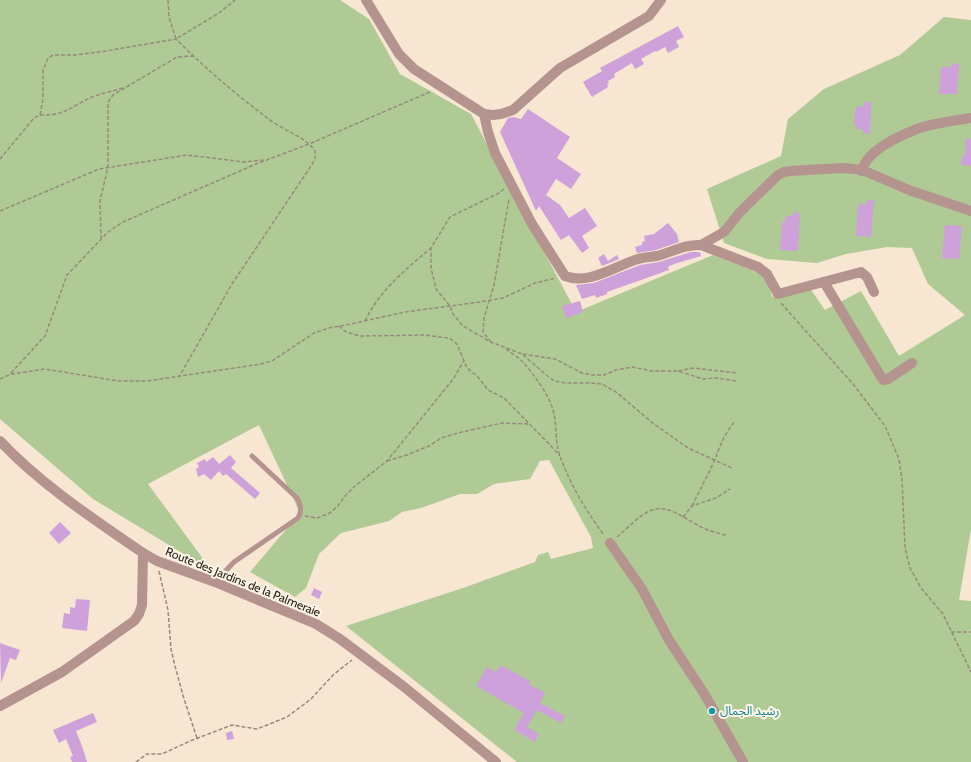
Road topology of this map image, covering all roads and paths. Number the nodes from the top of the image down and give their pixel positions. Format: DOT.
graph roads {
  1 [pos="168,0"];
  2 [pos="235,0"];
  3 [pos="366,0"];
  4 [pos="661,0"];
  5 [pos="176,39"];
  6 [pos="193,56"];
  7 [pos="443,86"];
  8 [pos="125,88"];
  9 [pos="484,114"];
  10 [pos="40,115"];
  11 [pos="971,118"];
  12 [pos="309,144"];
  13 [pos="0,158"];
  14 [pos="268,159"];
  15 [pos="108,168"];
  16 [pos="862,171"];
  17 [pos="511,183"];
  18 [pos="509,198"];
  19 [pos="0,211"];
  20 [pos="971,211"];
  21 [pos="101,239"];
  22 [pos="702,245"];
  23 [pos="431,248"];
  24 [pos="565,276"];
  25 [pos="824,282"];
  26 [pos="874,292"];
  27 [pos="778,294"];
  28 [pos="489,300"];
  29 [pos="450,306"];
  30 [pos="365,321"];
  31 [pos="339,326"];
  32 [pos="491,342"];
  33 [pos="503,347"];
  34 [pos="522,354"];
  35 [pos="464,360"];
  36 [pos="912,363"];
  37 [pos="678,371"];
  38 [pos="737,373"];
  39 [pos="11,374"];
  40 [pos="178,376"];
  41 [pos="0,379"];
  42 [pos="736,381"];
  43 [pos="734,422"];
  44 [pos="529,424"];
  45 [pos="0,441"];
  46 [pos="252,456"];
  47 [pos="561,458"];
  48 [pos="386,461"];
  49 [pos="714,461"];
  50 [pos="732,468"];
  51 [pos="730,489"];
  52 [pos="692,506"];
  53 [pos="300,515"];
  54 [pos="683,517"];
  55 [pos="726,535"];
  56 [pos="610,543"];
  57 [pos="143,553"];
  58 [pos="157,561"];
  59 [pos="215,582"];
  60 [pos="951,632"];
  61 [pos="971,632"];
  62 [pos="359,654"];
  63 [pos="971,672"];
  64 [pos="0,706"];
  65 [pos="198,739"];
  66 [pos="136,762"];
  67 [pos="496,762"];
  68 [pos="743,762"];
  1 -- 5 [label="path"];
  2 -- 5 [label="path"];
  3 -- 7 [label="street"];
  4 -- 9 [label="street"];
  5 -- 6 [label="path"];
  5 -- 10 [label="path"];
  6 -- 8 [label="path"];
  6 -- 12 [label="path"];
  7 -- 9 [label="street"];
  7 -- 12 [label="path"];
  8 -- 10 [label="path"];
  8 -- 15 [label="path"];
  9 -- 17 [label="street"];
  10 -- 13 [label="path"];
  11 -- 16 [label="street"];
  12 -- 14 [label="path"];
  12 -- 40 [label="path"];
  14 -- 15 [label="path"];
  14 -- 21 [label="path"];
  15 -- 19 [label="path"];
  15 -- 21 [label="path"];
  16 -- 20 [label="street"];
  16 -- 22 [label="street"];
  17 -- 23 [label="path"];
  17 -- 24 [label="street"];
  18 -- 28 [label="path"];
  21 -- 39 [label="path"];
  22 -- 24 [label="street"];
  22 -- 27 [label="street"];
  23 -- 29 [label="path"];
  23 -- 30 [label="path"];
  24 -- 28 [label="path"];
  25 -- 26 [label="street"];
  25 -- 27 [label="street"];
  25 -- 36 [label="street"];
  27 -- 60 [label="path"];
  28 -- 29 [label="path"];
  28 -- 32 [label="path"];
  29 -- 30 [label="path"];
  29 -- 32 [label="path"];
  30 -- 31 [label="path"];
  31 -- 35 [label="path"];
  31 -- 40 [label="path"];
  32 -- 33 [label="path"];
  33 -- 34 [label="path"];
  33 -- 47 [label="path"];
  34 -- 37 [label="path"];
  34 -- 49 [label="path"];
  35 -- 44 [label="path"];
  35 -- 48 [label="path"];
  37 -- 38 [label="path"];
  37 -- 42 [label="path"];
  39 -- 40 [label="path"];
  39 -- 41 [label="path"];
  43 -- 49 [label="path"];
  44 -- 47 [label="path"];
  44 -- 48 [label="path"];
  45 -- 57 [label="street, Route des Jardins de la Palmeraie"];
  46 -- 53 [label="lane"];
  47 -- 56 [label="path"];
  48 -- 53 [label="path"];
  49 -- 50 [label="path"];
  49 -- 52 [label="path"];
  51 -- 52 [label="path"];
  52 -- 54 [label="path"];
  53 -- 59 [label="lane"];
  54 -- 55 [label="path"];
  54 -- 56 [label="path"];
  56 -- 68 [label="street"];
  57 -- 58 [label="street, Route des Jardins de la Palmeraie"];
  57 -- 64 [label="street"];
  58 -- 59 [label="street, Route des Jardins de la Palmeraie"];
  58 -- 65 [label="path"];
  59 -- 62 [label="street, Route des Jardins de la Palmeraie"];
  60 -- 61 [label="path"];
  60 -- 63 [label="path"];
  62 -- 65 [label="path"];
  62 -- 67 [label="street, Route des Jardins de la Palmeraie"];
  65 -- 66 [label="path"];
}
